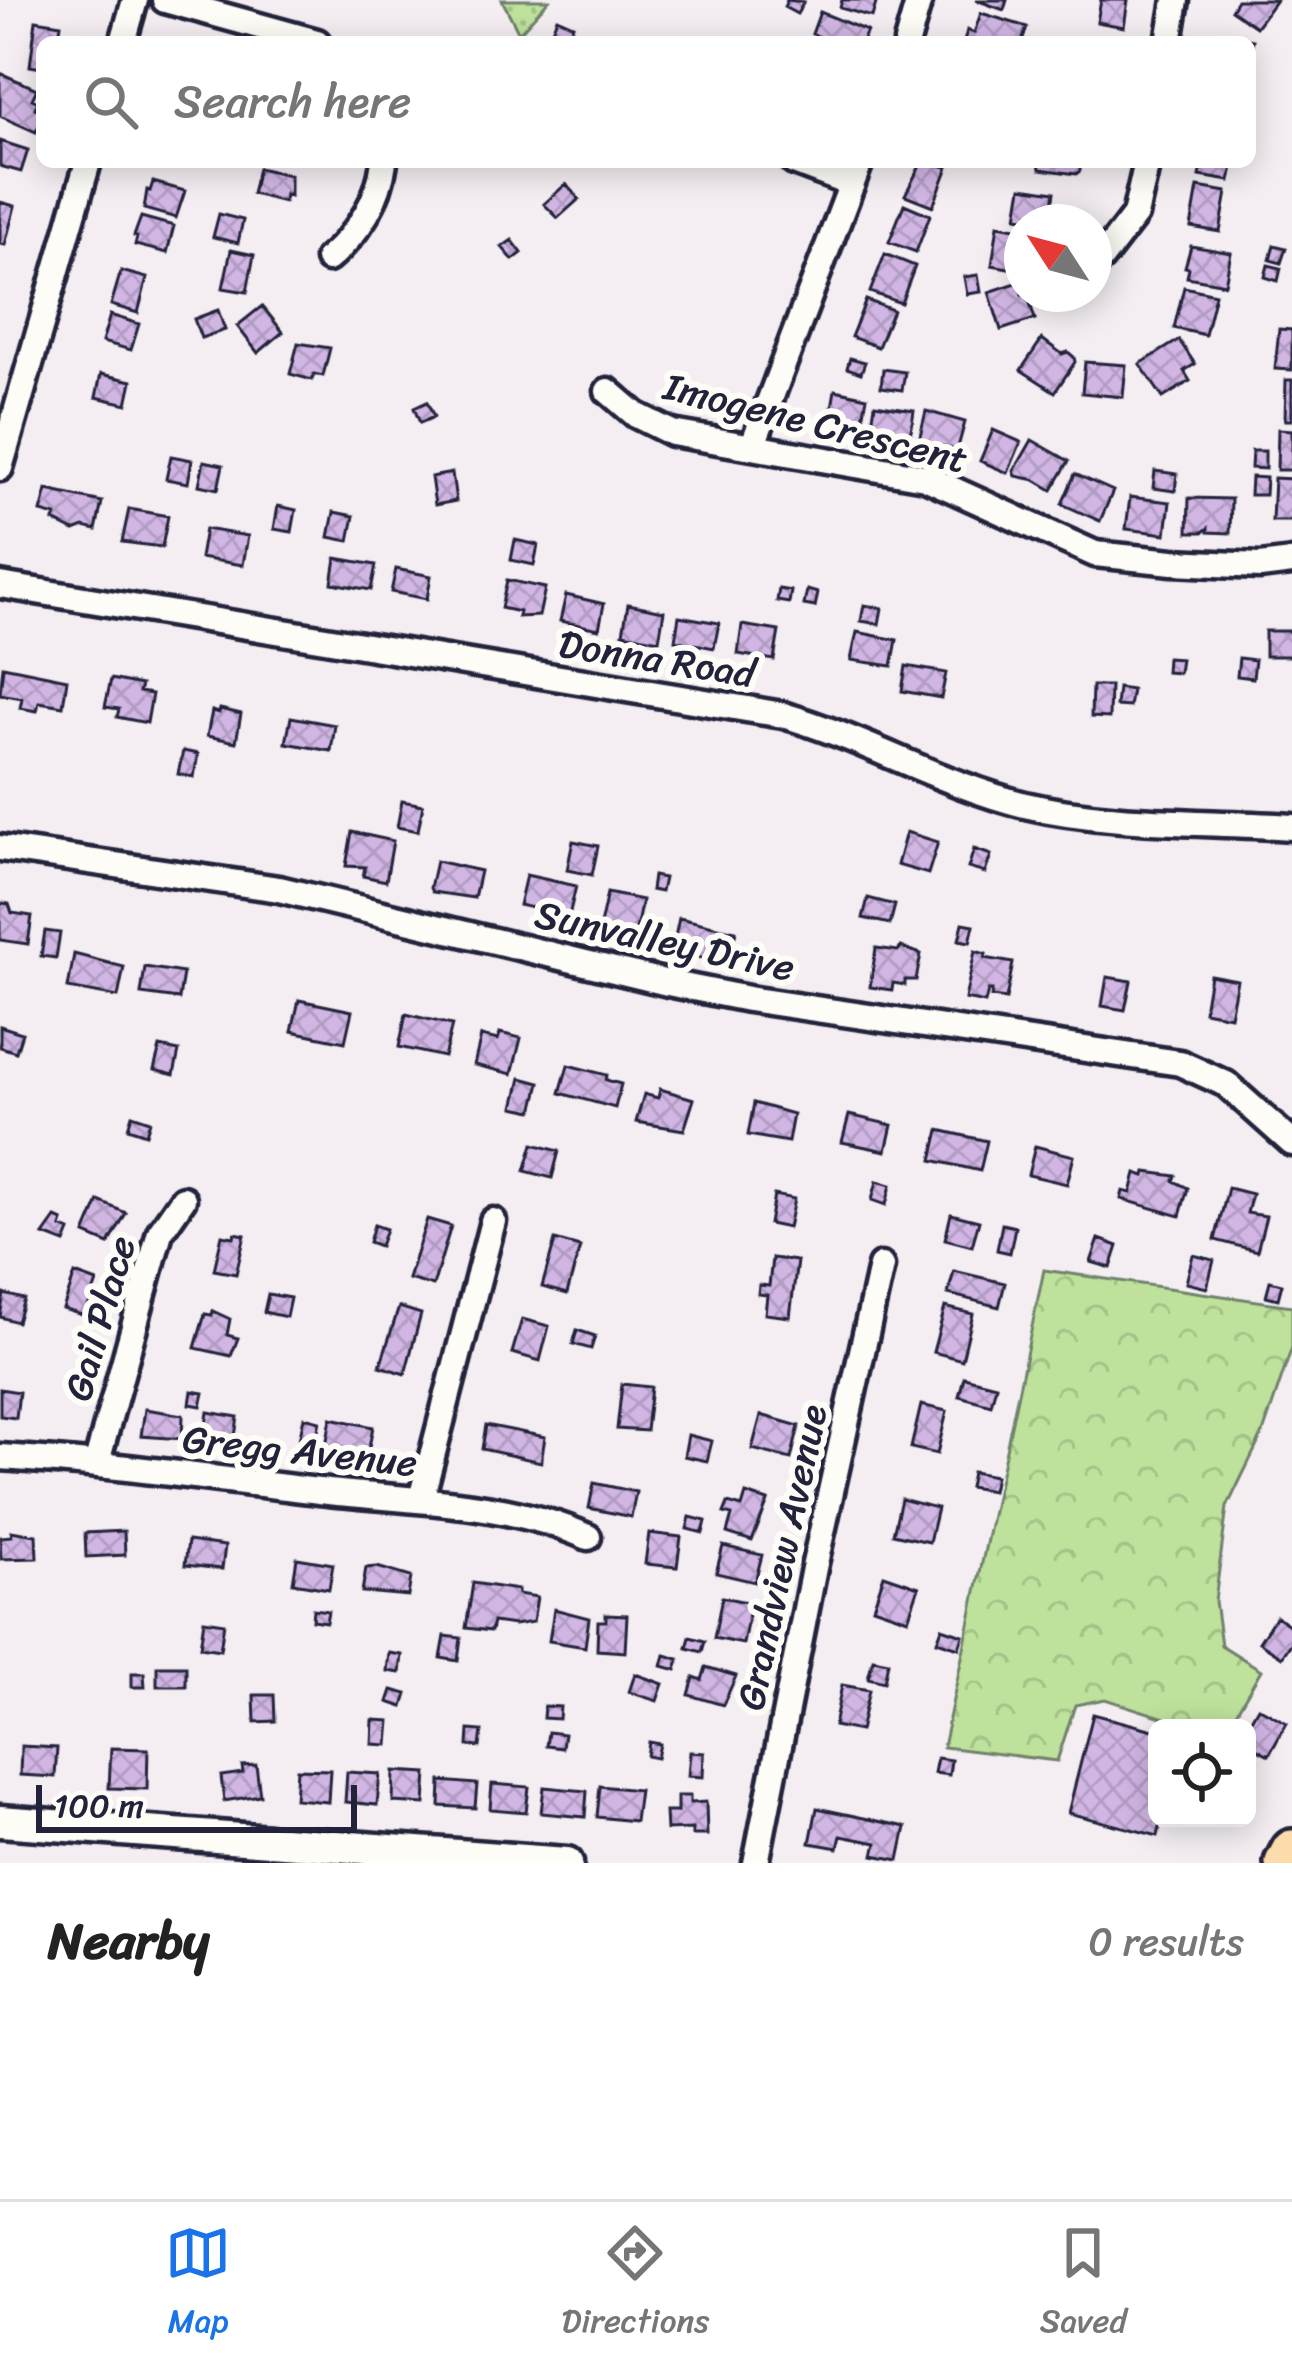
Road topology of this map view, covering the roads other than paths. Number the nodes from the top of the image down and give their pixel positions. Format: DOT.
graph roads {
  1 [pos="135,0"];
  2 [pos="165,0"];
  3 [pos="920,0"];
  4 [pos="1176,0"];
  5 [pos="125,36"];
  6 [pos="295,36"];
  7 [pos="909,36"];
  8 [pos="1169,36"];
  9 [pos="86,168"];
  10 [pos="382,168"];
  11 [pos="1146,168"];
  12 [pos="856,173"];
  13 [pos="1112,245"];
  14 [pos="328,259"];
  15 [pos="608,391"];
  16 [pos="3,440"];
  17 [pos="752,447"];
  18 [pos="0,468"];
  19 [pos="1292,562"];
  20 [pos="0,585"];
  21 [pos="1292,826"];
  22 [pos="0,848"];
  23 [pos="1292,1143"];
  24 [pos="183,1199"];
  25 [pos="493,1221"];
  26 [pos="880,1266"];
  27 [pos="0,1457"];
  28 [pos="97,1462"];
  29 [pos="421,1499"];
  30 [pos="588,1537"];
  31 [pos="0,1821"];
  32 [pos="1292,1850"];
  33 [pos="567,1863"];
  34 [pos="756,1863"];
  35 [pos="1285,1863"];
  1 -- 5 [label="street"];
  2 -- 6 [label="street"];
  3 -- 7 [label="street"];
  4 -- 8 [label="street"];
  9 -- 16 [label="street"];
  10 -- 14 [label="street"];
  11 -- 13 [label="street"];
  12 -- 17 [label="street"];
  15 -- 17 [label="street, Imogene Crescent"];
  16 -- 18 [label="street"];
  17 -- 19 [label="street, Imogene Crescent"];
  20 -- 21 [label="street, Donna Road"];
  22 -- 23 [label="street, Sunvalley Drive"];
  24 -- 28 [label="street, Gail Place"];
  25 -- 29 [label="street"];
  26 -- 34 [label="street, Grandview Avenue"];
  27 -- 28 [label="street, Gregg Avenue"];
  28 -- 29 [label="street, Gregg Avenue"];
  29 -- 30 [label="street, Gregg Avenue"];
  31 -- 33 [label="street"];
  32 -- 35 [label="main road"];
}
